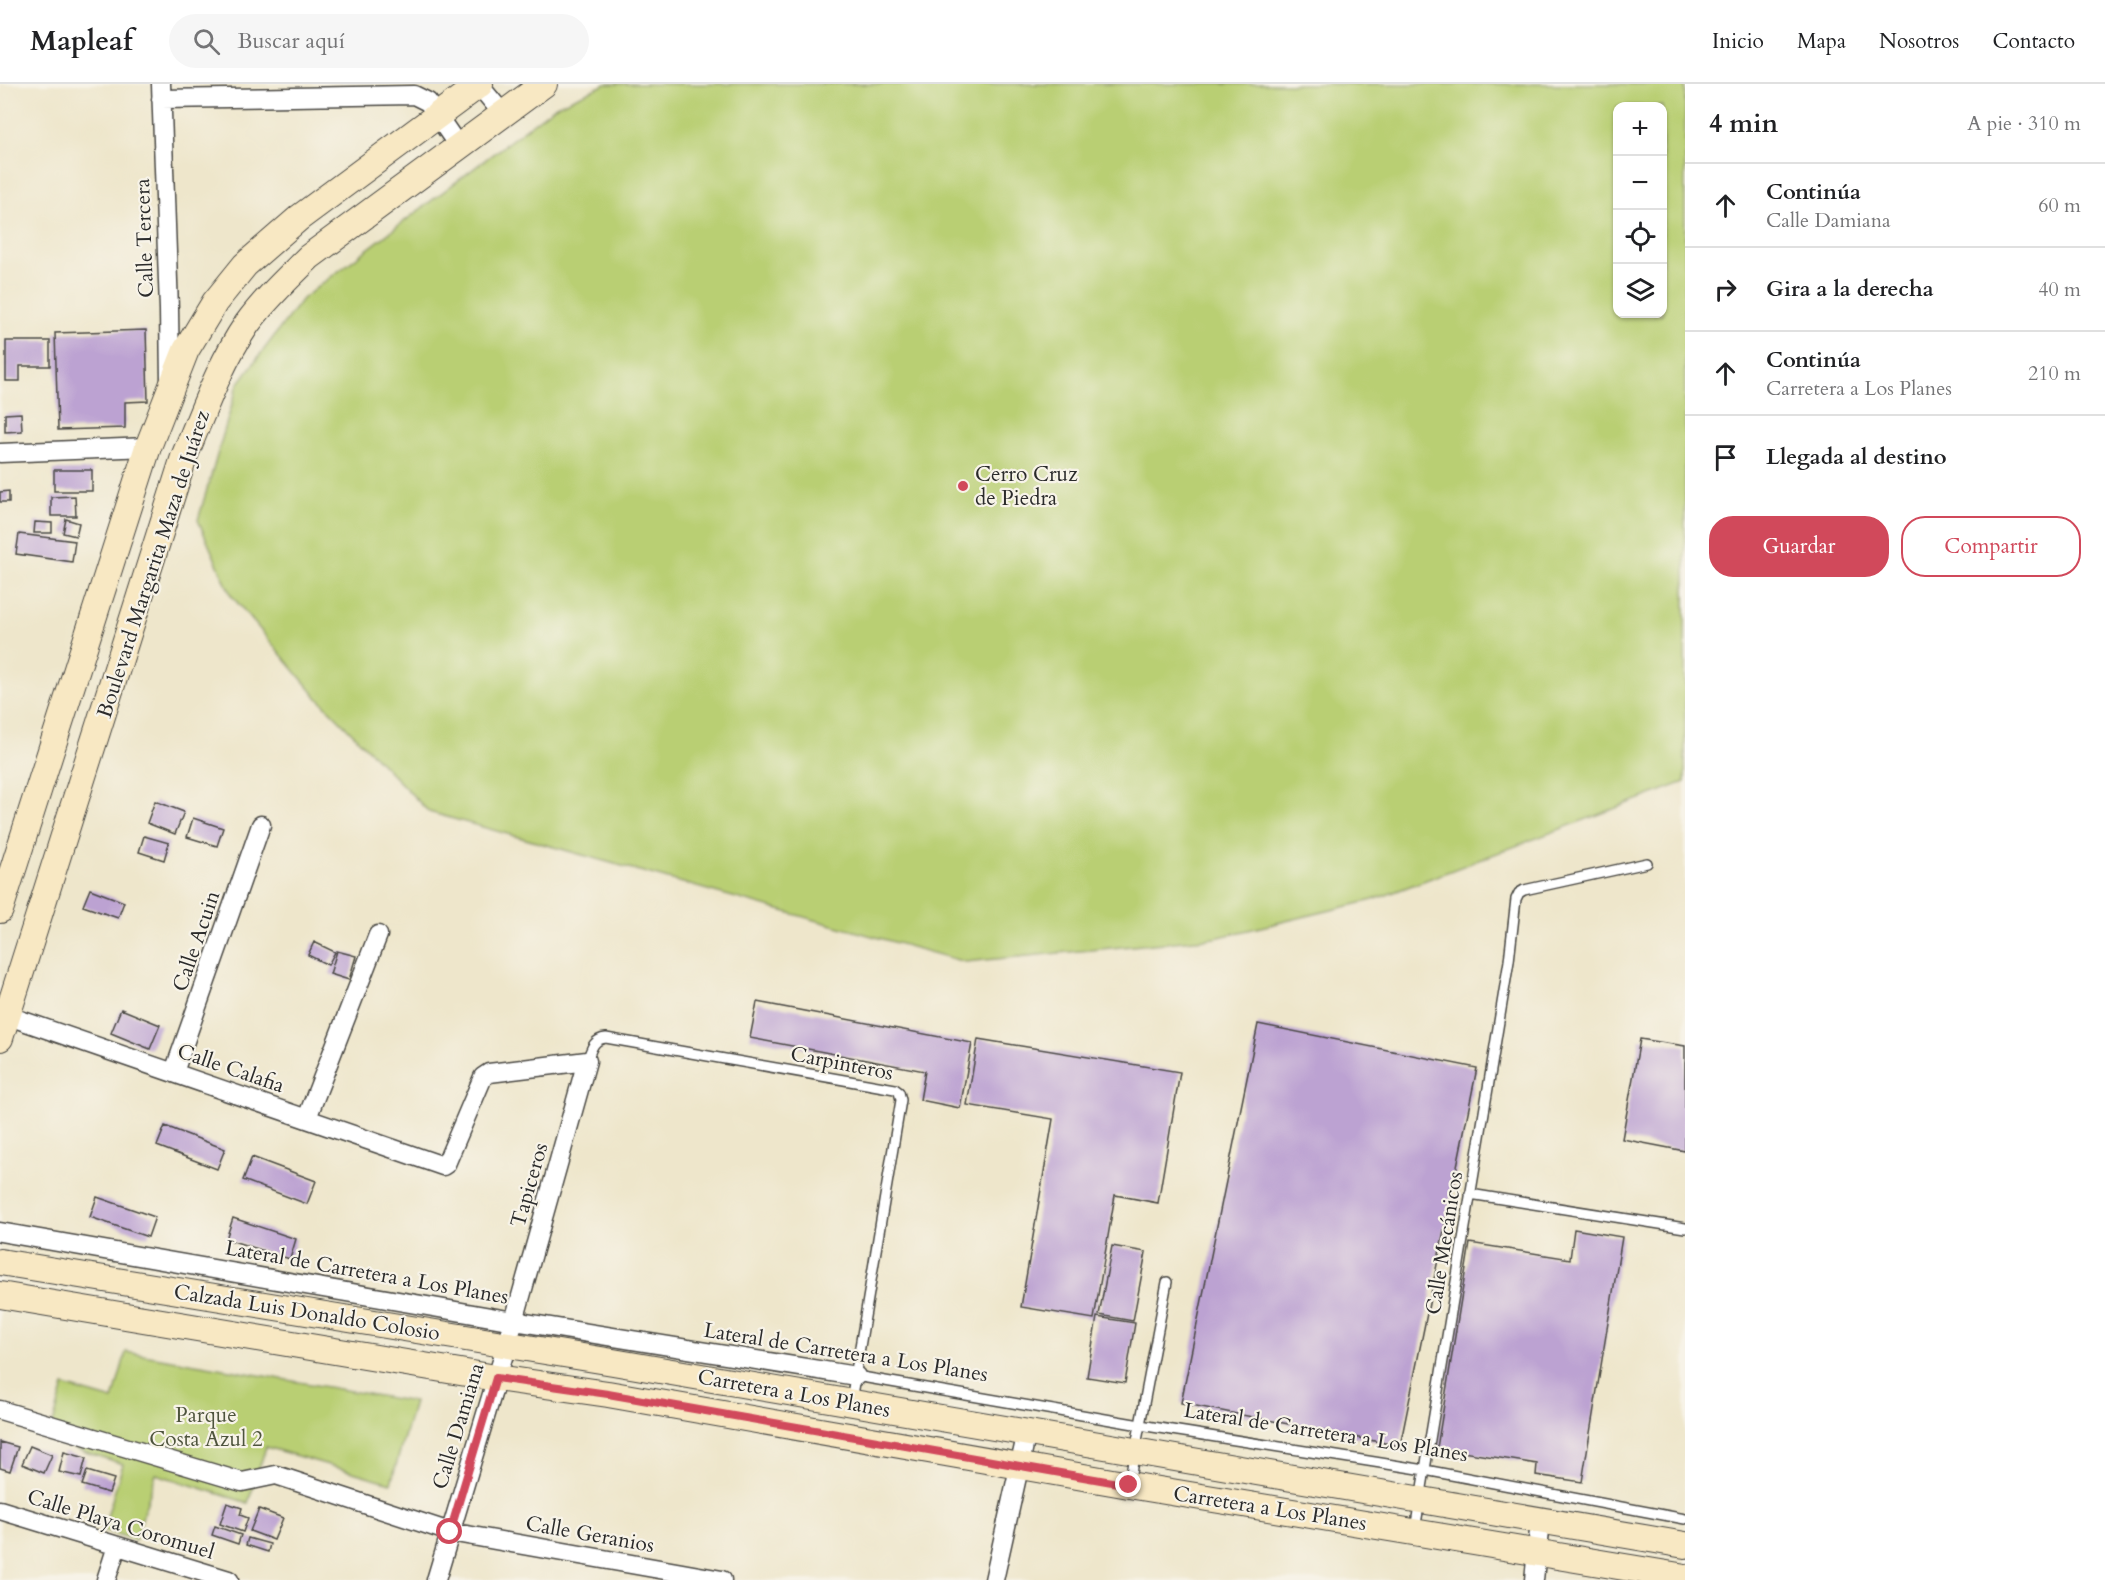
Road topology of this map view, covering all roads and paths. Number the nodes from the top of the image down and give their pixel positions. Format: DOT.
graph roads {
  1 [pos="479,84"];
  2 [pos="544,84"];
  3 [pos="161,92"];
  4 [pos="503,114"];
  5 [pos="438,115"];
  6 [pos="459,147"];
  7 [pos="170,390"];
  8 [pos="148,447"];
  9 [pos="0,453"];
  10 [pos="261,825"];
  11 [pos="1647,863"];
  12 [pos="0,910"];
  13 [pos="378,935"];
  14 [pos="2,1022"];
  15 [pos="587,1061"];
  16 [pos="174,1072"];
  17 [pos="307,1118"];
  18 [pos="1470,1194"];
  19 [pos="1685,1228"];
  20 [pos="0,1232"];
  21 [pos="0,1262"];
  22 [pos="1167,1282"];
  23 [pos="0,1295"];
  24 [pos="514,1321"];
  25 [pos="506,1345"];
  26 [pos="613,1362"];
  27 [pos="856,1376"];
  28 [pos="496,1378"];
  29 [pos="608,1394"];
  30 [pos="851,1403"];
  31 [pos="0,1410"];
  32 [pos="1140,1425"];
  33 [pos="1027,1432"];
  34 [pos="1135,1452"];
  35 [pos="1019,1466"];
  36 [pos="1425,1470"];
  37 [pos="1129,1485"];
  38 [pos="1420,1500"];
  39 [pos="0,1510"];
  40 [pos="1685,1519"];
  41 [pos="1540,1521"];
  42 [pos="450,1532"];
  43 [pos="1414,1532"];
  44 [pos="1685,1545"];
  45 [pos="117,1546"];
  46 [pos="1537,1554"];
  47 [pos="1685,1577"];
  48 [pos="106,1580"];
  49 [pos="230,1580"];
  50 [pos="436,1580"];
  51 [pos="722,1580"];
  52 [pos="994,1580"];
  53 [pos="1534,1580"];
  1 -- 4 [label="street"];
  1 -- 5 [label="main road, Boulevard Margarita Maza de Juárez"];
  2 -- 4 [label="main road, Boulevard Margarita Maza de Juárez"];
  3 -- 5 [label="street"];
  3 -- 7 [label="street, Calle Tercera"];
  4 -- 6 [label="main road, Boulevard Margarita Maza de Juárez"];
  5 -- 6 [label="street"];
  5 -- 7 [label="main road, Boulevard Margarita Maza de Juárez"];
  6 -- 14 [label="main road, Boulevard Margarita Maza de Juárez"];
  7 -- 8 [label="main road, Boulevard Margarita Maza de Juárez"];
  8 -- 9 [label="street"];
  8 -- 12 [label="main road, Boulevard Margarita Maza de Juárez"];
  10 -- 16 [label="street, Calle Acuin"];
  11 -- 18 [label="lane, Calle Mecánicos"];
  13 -- 17 [label="street"];
  14 -- 16 [label="street, Calle Calafia"];
  15 -- 17 [label="street, Calle Calafia"];
  15 -- 24 [label="street, Tapiceros"];
  15 -- 27 [label="lane, Carpinteros"];
  16 -- 17 [label="street, Calle Calafia"];
  18 -- 19 [label="lane"];
  18 -- 36 [label="lane, Calle Mecánicos"];
  20 -- 24 [label="street, Lateral de Carretera a Los Planes"];
  21 -- 25 [label="main road, Calzada Luis Donaldo Colosio"];
  22 -- 32 [label="lane"];
  23 -- 28 [label="main road, Calzada Luis Donaldo Colosio"];
  24 -- 25 [label="street, Calle Damiana"];
  24 -- 27 [label="street, Lateral de Carretera a Los Planes"];
  25 -- 26 [label="main road, Calzada Luis Donaldo Colosio"];
  25 -- 28 [label="street, Calle Damiana"];
  26 -- 30 [label="main road, Carretera a Los Planes"];
  27 -- 30 [label="lane, Carpinteros"];
  27 -- 32 [label="lane, Lateral de Carretera a Los Planes"];
  28 -- 29 [label="main road, Calzada Luis Donaldo Colosio"];
  28 -- 42 [label="street, Calle Damiana"];
  29 -- 35 [label="main road, Carretera a Los Planes"];
  30 -- 33 [label="main road, Carretera a Los Planes"];
  31 -- 42 [label="street, Calle Geranios"];
  32 -- 34 [label="lane"];
  32 -- 36 [label="lane, Lateral de Carretera a Los Planes"];
  33 -- 34 [label="main road, Carretera a Los Planes"];
  33 -- 35 [label="street"];
  34 -- 37 [label="lane"];
  34 -- 38 [label="main road, Carretera a Los Planes"];
  35 -- 37 [label="main road, Carretera a Los Planes"];
  35 -- 52 [label="street"];
  36 -- 38 [label="lane, Calle Mecánicos"];
  36 -- 40 [label="lane, Lateral de Carretera a Los Planes"];
  37 -- 43 [label="main road, Carretera a Los Planes"];
  38 -- 41 [label="main road, Carretera a Los Planes"];
  38 -- 43 [label="lane, Calle Mecánicos"];
  39 -- 45 [label="street, Calle Playa Coromuel"];
  41 -- 44 [label="main road, Carretera a Los Planes"];
  41 -- 46 [label="street"];
  42 -- 50 [label="street, Calle Damiana"];
  42 -- 51 [label="street, Calle Geranios"];
  43 -- 46 [label="main road, Carretera a Los Planes"];
  45 -- 48 [label="street"];
  45 -- 49 [label="street, Calle Playa Coromuel"];
  46 -- 47 [label="main road, Carretera a Los Planes"];
  46 -- 53 [label="street"];
}
